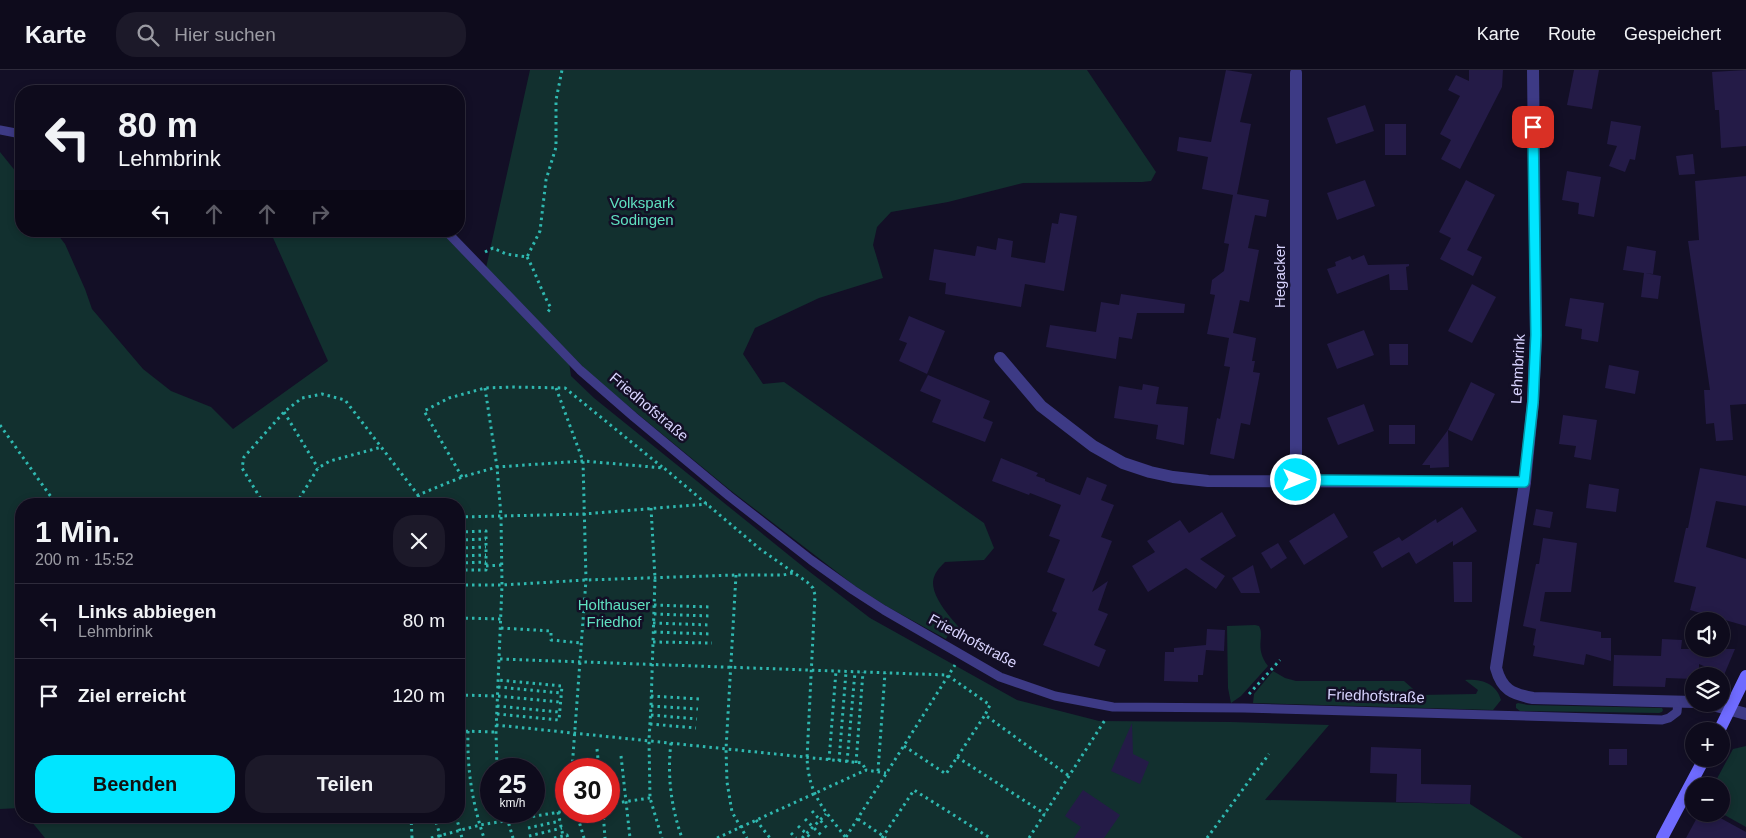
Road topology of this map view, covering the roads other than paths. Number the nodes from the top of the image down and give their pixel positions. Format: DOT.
graph roads {
  1 [pos="1532,70"];
  2 [pos="1296,72"];
  3 [pos="0,130"];
  4 [pos="15,133"];
  5 [pos="452,237"];
  6 [pos="1000,358"];
  7 [pos="1296,480"];
  8 [pos="1524,482"];
  9 [pos="1746,676"];
  10 [pos="1678,701"];
  11 [pos="1685,701"];
  12 [pos="1731,709"];
  13 [pos="1746,714"];
  14 [pos="1724,722"];
  15 [pos="1700,767"];
  16 [pos="1662,838"];
  1 -- 8 [label="street, Lehmbrink"];
  2 -- 7 [label="street, Hegacker"];
  3 -- 4 [label="lane"];
  5 -- 10 [label="lane, Friedhofstraße"];
  6 -- 7 [label="street"];
  7 -- 8 [label="street"];
  8 -- 10 [label="street, Lehmbrink"];
  9 -- 12 [label="main road"];
  10 -- 11 [label="street"];
  12 -- 13 [label="street"];
  12 -- 14 [label="main road"];
  15 -- 16 [label="main road"];
}
